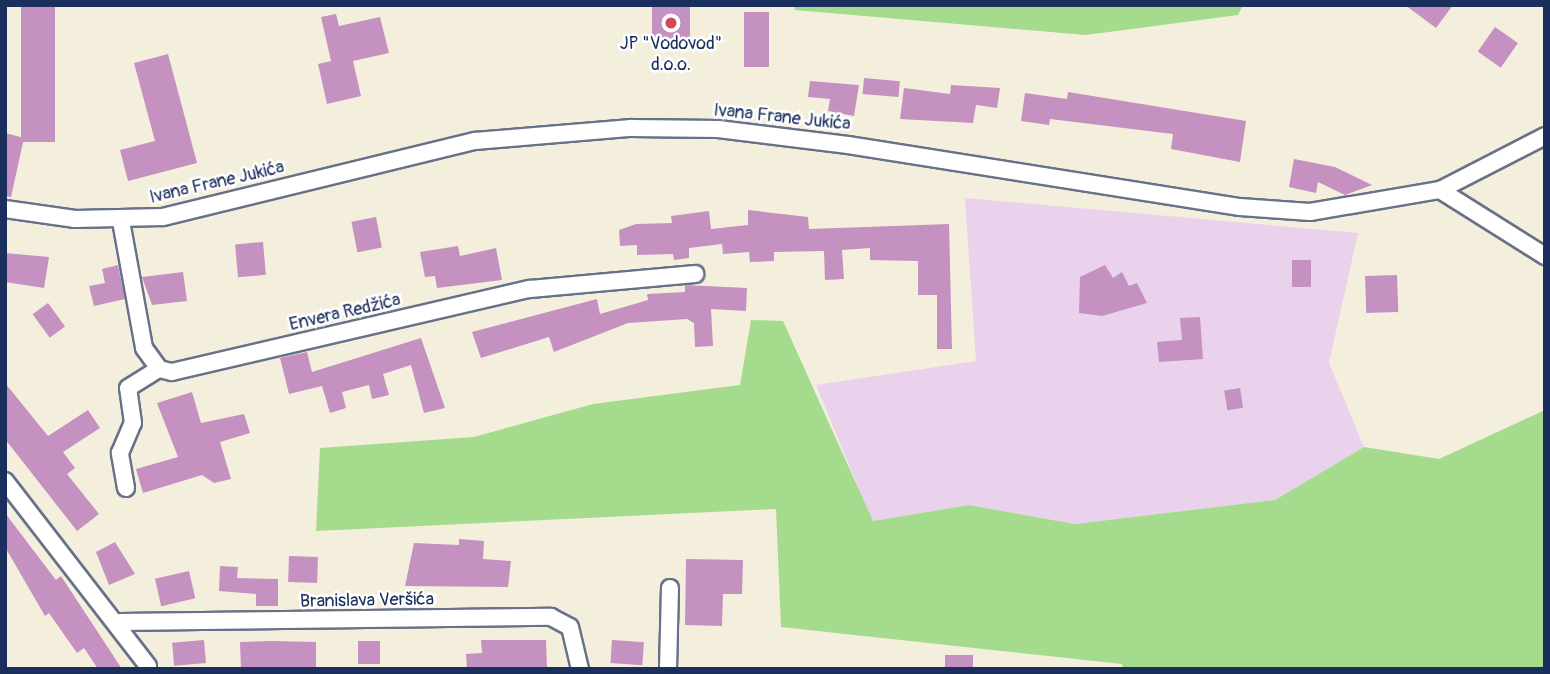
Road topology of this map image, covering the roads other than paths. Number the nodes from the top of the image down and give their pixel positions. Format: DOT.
graph roads {
  1 [pos="1545,135"];
  2 [pos="1440,190"];
  3 [pos="5,209"];
  4 [pos="121,221"];
  5 [pos="1545,257"];
  6 [pos="695,274"];
  7 [pos="159,369"];
  8 [pos="5,481"];
  9 [pos="126,488"];
  10 [pos="670,589"];
  11 [pos="120,622"];
  12 [pos="148,666"];
  13 [pos="580,669"];
  14 [pos="668,669"];
  1 -- 2 [label="street, Ivana Frane Jukića"];
  2 -- 4 [label="street, Ivana Frane Jukića"];
  2 -- 5 [label="street"];
  3 -- 4 [label="street, Ivana Frane Jukića"];
  4 -- 7 [label="street"];
  6 -- 7 [label="street, Envera Redžića"];
  7 -- 9 [label="street"];
  8 -- 11 [label="street"];
  10 -- 14 [label="street"];
  11 -- 12 [label="street"];
  11 -- 13 [label="street, Branislava Veršića"];
}
